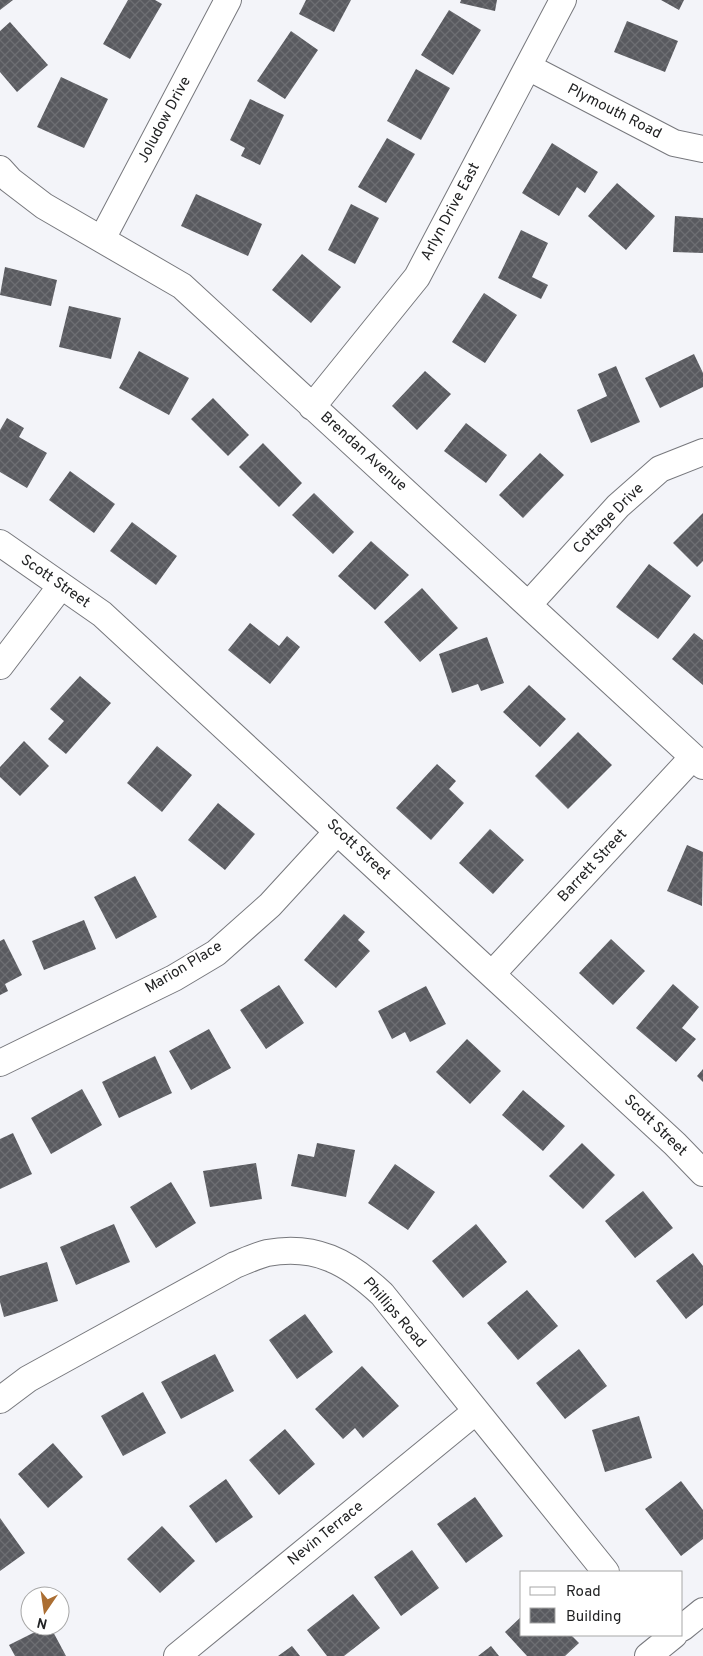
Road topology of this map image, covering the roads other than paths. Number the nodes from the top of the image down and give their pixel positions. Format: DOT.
graph roads {
  1 [pos="228,0"];
  2 [pos="563,0"];
  3 [pos="528,68"];
  4 [pos="703,149"];
  5 [pos="0,169"];
  6 [pos="102,239"];
  7 [pos="312,407"];
  8 [pos="703,452"];
  9 [pos="0,543"];
  10 [pos="60,586"];
  11 [pos="529,604"];
  12 [pos="0,666"];
  13 [pos="698,762"];
  14 [pos="338,832"];
  15 [pos="492,974"];
  16 [pos="0,1063"];
  17 [pos="703,1173"];
  18 [pos="0,1400"];
  19 [pos="475,1412"];
  20 [pos="605,1571"];
  21 [pos="703,1611"];
  22 [pos="683,1626"];
  23 [pos="177,1656"];
  1 -- 6 [label="street, Joludow Drive"];
  2 -- 3 [label="street, Arlyn Drive East"];
  3 -- 4 [label="street, Plymouth Road"];
  3 -- 7 [label="street, Arlyn Drive East"];
  5 -- 6 [label="street, Brendan Avenue"];
  6 -- 7 [label="street, Brendan Avenue"];
  7 -- 11 [label="street, Brendan Avenue"];
  8 -- 11 [label="street, Cottage Drive"];
  9 -- 10 [label="street, Scott Street"];
  10 -- 12 [label="street"];
  10 -- 14 [label="street, Scott Street"];
  11 -- 13 [label="street, Brendan Avenue"];
  13 -- 15 [label="street, Barrett Street"];
  14 -- 15 [label="street, Scott Street"];
  14 -- 16 [label="street, Marion Place"];
  15 -- 17 [label="street, Scott Street"];
  18 -- 19 [label="street, Phillips Road"];
  19 -- 20 [label="street, Phillips Road"];
  19 -- 23 [label="street, Nevin Terrace"];
  21 -- 22 [label="street"];
}
